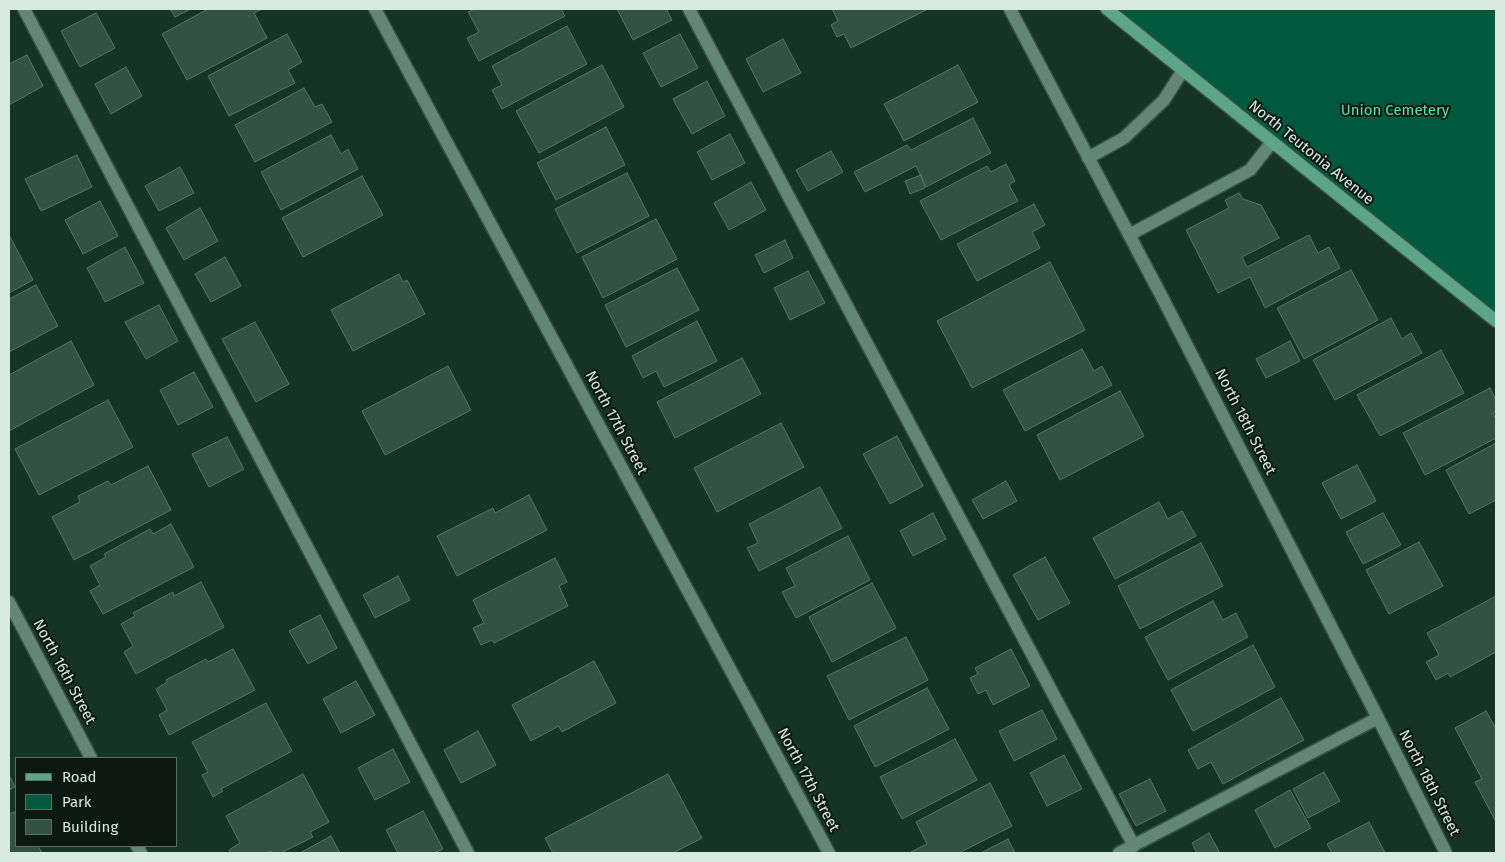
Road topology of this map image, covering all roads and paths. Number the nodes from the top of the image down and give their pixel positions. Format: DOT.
graph roads {
  1 [pos="24,9"];
  2 [pos="375,9"];
  3 [pos="688,9"];
  4 [pos="1010,9"];
  5 [pos="1107,9"];
  6 [pos="1183,70"];
  7 [pos="1272,142"];
  8 [pos="1088,158"];
  9 [pos="1129,235"];
  10 [pos="1496,321"];
  11 [pos="9,602"];
  12 [pos="1378,718"];
  13 [pos="90,757"];
  14 [pos="1134,846"];
  15 [pos="468,853"];
  16 [pos="829,853"];
  17 [pos="1119,853"];
  18 [pos="1446,853"];
  1 -- 15 [label="street"];
  2 -- 16 [label="street, North 17th Street"];
  3 -- 14 [label="street"];
  4 -- 8 [label="street, North 18th Street"];
  5 -- 6 [label="main road, North Teutonia Avenue"];
  6 -- 7 [label="main road, North Teutonia Avenue"];
  6 -- 8 [label="street"];
  7 -- 9 [label="street"];
  7 -- 10 [label="main road, North Teutonia Avenue"];
  8 -- 9 [label="street, North 18th Street"];
  9 -- 12 [label="street, North 18th Street"];
  11 -- 13 [label="street, North 16th Street"];
  12 -- 14 [label="street"];
  12 -- 18 [label="street, North 18th Street"];
  14 -- 17 [label="street"];
}
